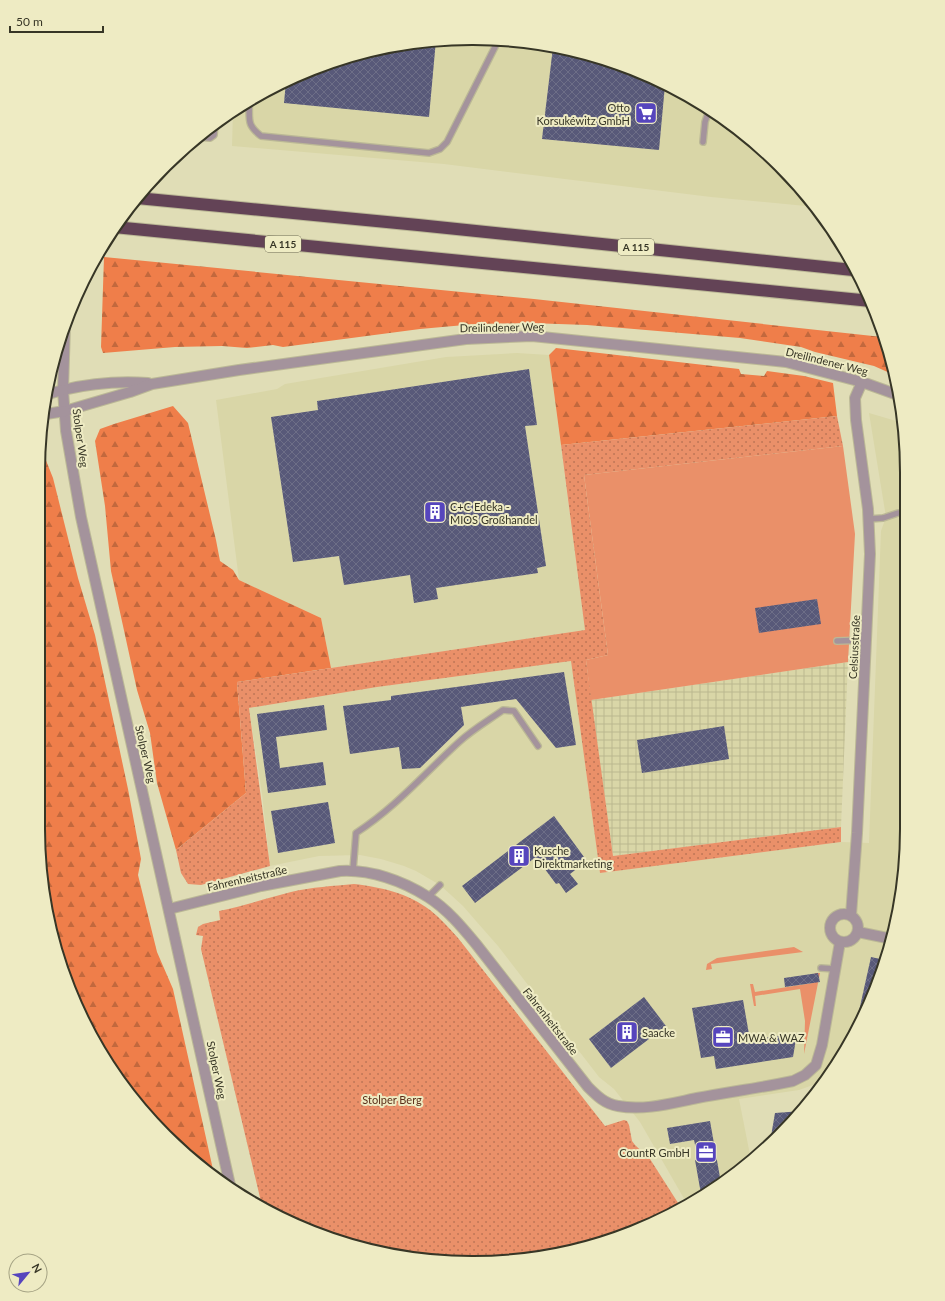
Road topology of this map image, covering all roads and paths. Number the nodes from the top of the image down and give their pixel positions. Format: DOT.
graph roads {
  1 [pos="496,46"];
  2 [pos="249,108"];
  3 [pos="707,115"];
  4 [pos="214,131"];
  5 [pos="207,138"];
  6 [pos="703,142"];
  7 [pos="144,199"];
  8 [pos="122,228"];
  9 [pos="849,270"];
  10 [pos="863,300"];
  11 [pos="64,347"];
  12 [pos="862,382"];
  13 [pos="152,384"];
  14 [pos="63,390"];
  15 [pos="52,393"];
  16 [pos="893,393"];
  17 [pos="65,411"];
  18 [pos="50,413"];
  19 [pos="898,513"];
  20 [pos="869,519"];
  21 [pos="866,640"];
  22 [pos="837,641"];
  23 [pos="538,746"];
  24 [pos="353,870"];
  25 [pos="440,885"];
  26 [pos="428,897"];
  27 [pos="169,909"];
  28 [pos="851,915"];
  29 [pos="858,932"];
  30 [pos="885,938"];
  31 [pos="840,942"];
  32 [pos="821,968"];
  33 [pos="835,970"];
  34 [pos="229,1180"];
  1 -- 2 [label="lane"];
  3 -- 6 [label="lane"];
  4 -- 5 [label="lane"];
  7 -- 9 [label="highway, A 115"];
  8 -- 10 [label="highway, A 115"];
  11 -- 14 [label="street, Stolper Weg"];
  12 -- 13 [label="street, Dreilindener Weg"];
  12 -- 16 [label="street, Dreilindener Weg"];
  12 -- 20 [label="street, Celsiusstraße"];
  13 -- 14 [label="street, Dreilindener Weg"];
  13 -- 17 [label="street, Dreilindener Weg"];
  14 -- 15 [label="street, Dreilindener Weg"];
  14 -- 17 [label="street, Stolper Weg"];
  17 -- 18 [label="street, Dreilindener Weg"];
  17 -- 27 [label="street, Stolper Weg"];
  19 -- 20 [label="lane"];
  20 -- 21 [label="street, Celsiusstraße"];
  21 -- 22 [label="lane"];
  21 -- 28 [label="street, Celsiusstraße"];
  23 -- 24 [label="lane"];
  24 -- 26 [label="street, Fahrenheitstraße"];
  24 -- 27 [label="street, Fahrenheitstraße"];
  25 -- 26 [label="lane"];
  26 -- 33 [label="street, Fahrenheitstraße"];
  27 -- 34 [label="street, Stolper Weg"];
  28 -- 29 [label="street"];
  28 -- 31 [label="street"];
  29 -- 30 [label="street"];
  29 -- 31 [label="street"];
  31 -- 33 [label="street, Fahrenheitstraße"];
  32 -- 33 [label="lane"];
}
